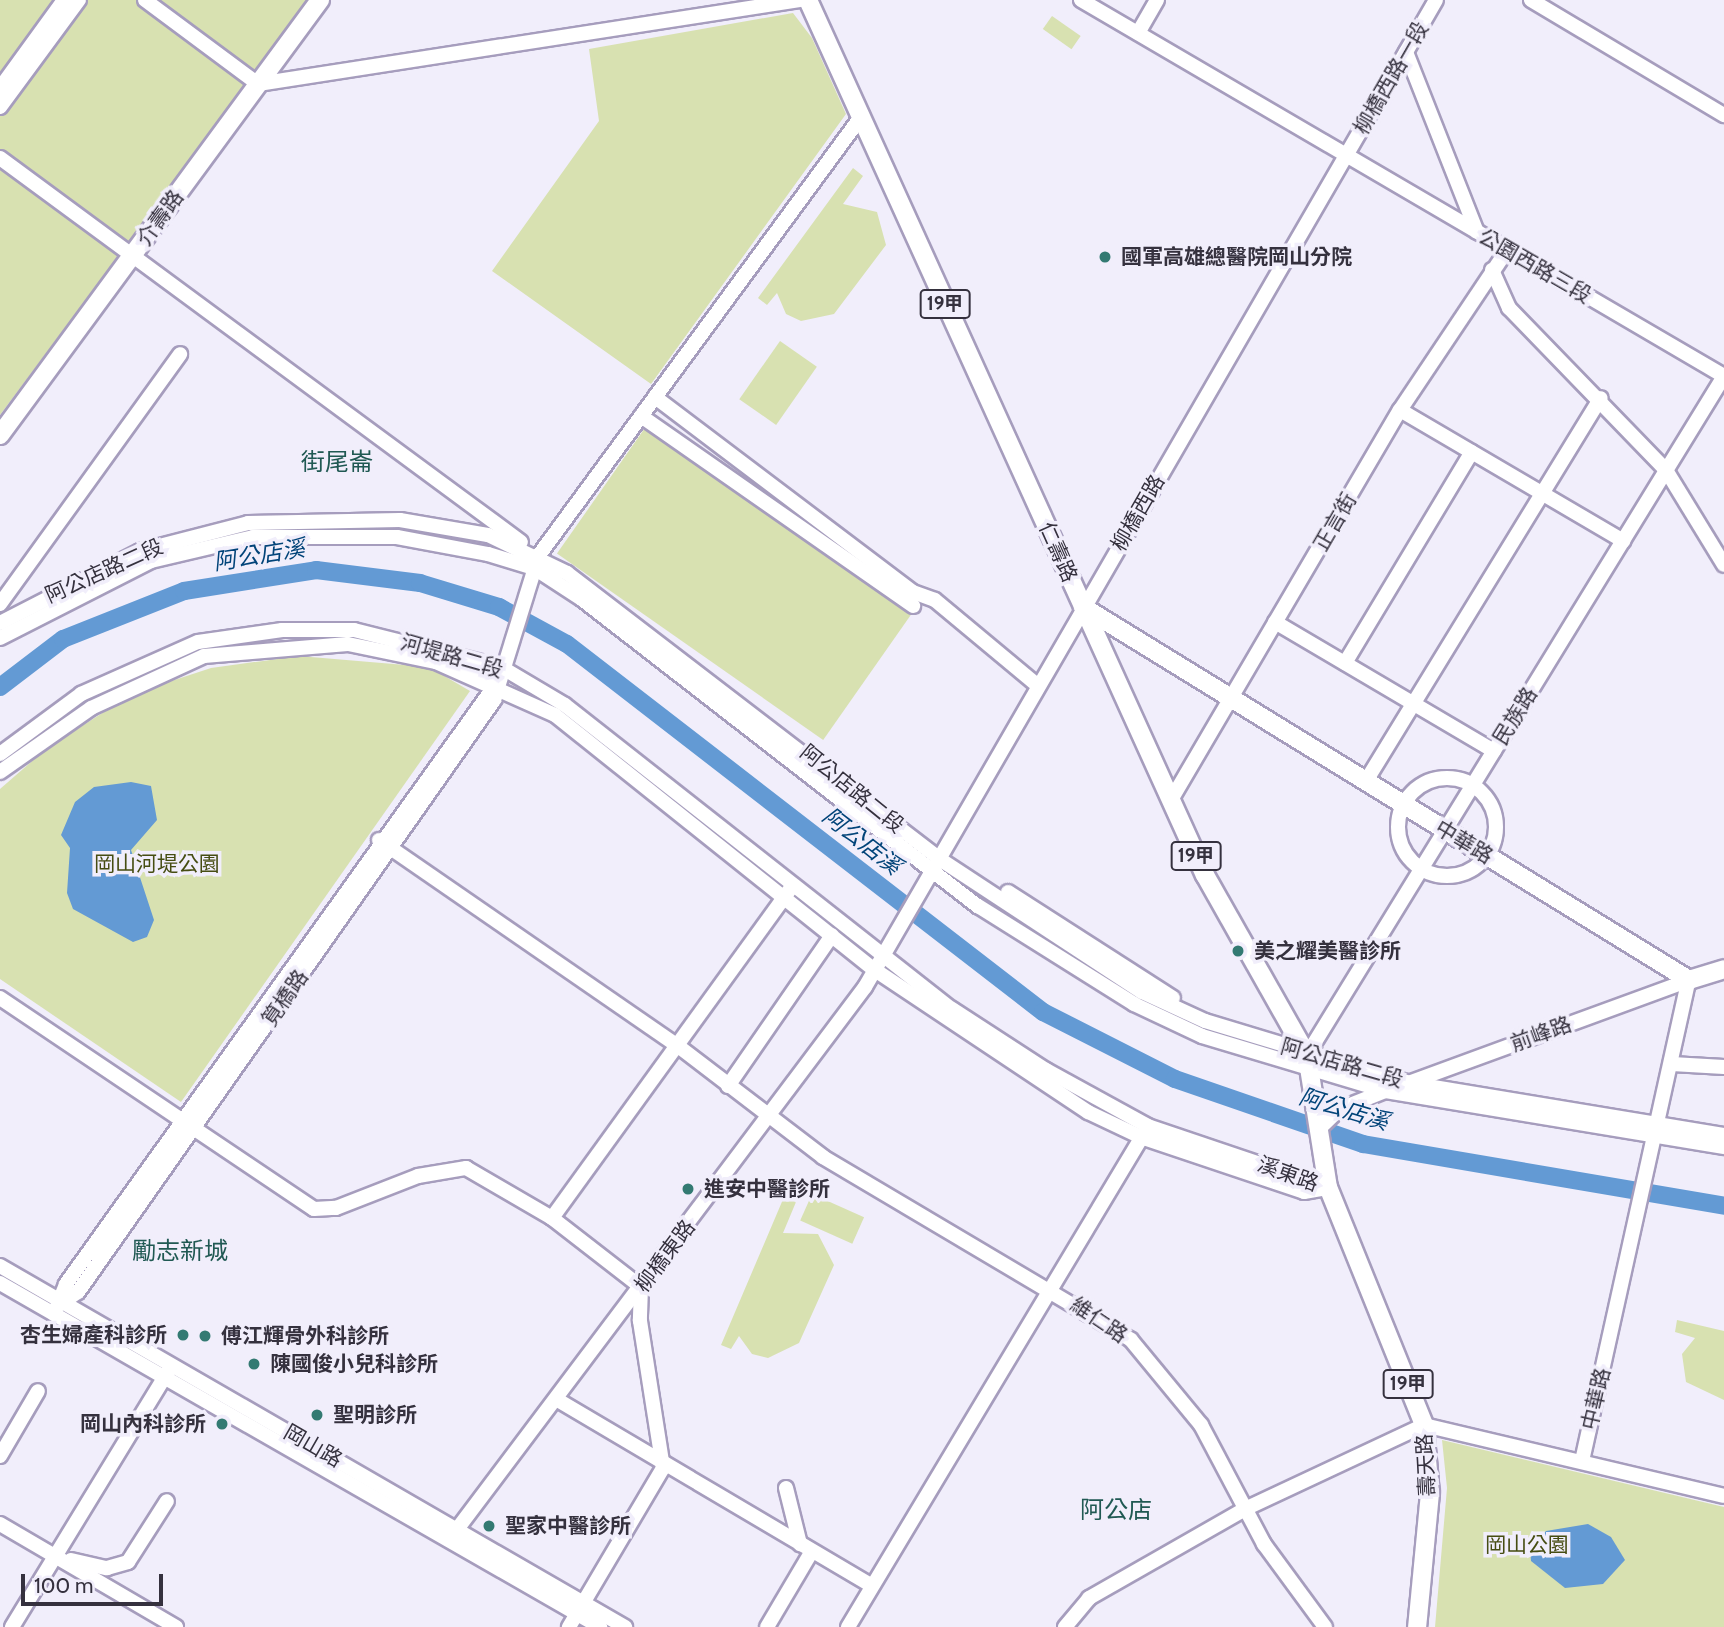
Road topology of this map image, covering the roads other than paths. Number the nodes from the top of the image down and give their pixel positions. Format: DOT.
graph roads {
  1 [pos="64,0"];
  2 [pos="79,0"];
  3 [pos="145,0"];
  4 [pos="320,0"];
  5 [pos="800,0"];
  6 [pos="808,0"];
  7 [pos="1081,0"];
  8 [pos="1157,0"];
  9 [pos="1436,0"];
  10 [pos="1531,0"];
  11 [pos="1138,33"];
  12 [pos="1406,52"];
  13 [pos="258,84"];
  14 [pos="0,88"];
  15 [pos="0,107"];
  16 [pos="1724,116"];
  17 [pos="861,117"];
  18 [pos="1346,156"];
  19 [pos="0,158"];
  20 [pos="1477,232"];
  21 [pos="1507,250"];
  22 [pos="132,256"];
  23 [pos="1492,270"];
  24 [pos="180,354"];
  25 [pos="1724,376"];
  26 [pos="655,397"];
  27 [pos="1601,398"];
  28 [pos="1400,410"];
  29 [pos="641,416"];
  30 [pos="0,435"];
  31 [pos="1472,452"];
  32 [pos="1666,470"];
  33 [pos="782,493"];
  34 [pos="1543,494"];
  35 [pos="771,507"];
  36 [pos="305,518"];
  37 [pos="297,533"];
  38 [pos="1623,541"];
  39 [pos="536,562"];
  40 [pos="1723,562"];
  41 [pos="0,604"];
  42 [pos="913,606"];
  43 [pos="1083,607"];
  44 [pos="0,622"];
  45 [pos="1276,622"];
  46 [pos="0,638"];
  47 [pos="1345,663"];
  48 [pos="501,667"];
  49 [pos="496,684"];
  50 [pos="1037,685"];
  51 [pos="737,697"];
  52 [pos="1231,698"];
  53 [pos="1414,704"];
  54 [pos="727,709"];
  55 [pos="1494,751"];
  56 [pos="0,754"];
  57 [pos="814,758"];
  58 [pos="804,770"];
  59 [pos="0,772"];
  60 [pos="1366,781"];
  61 [pos="1473,785"];
  62 [pos="1171,800"];
  63 [pos="1403,804"];
  64 [pos="1445,830"];
  65 [pos="385,844"];
  66 [pos="1487,856"];
  67 [pos="938,858"];
  68 [pos="1422,869"];
  69 [pos="928,876"];
  70 [pos="790,890"];
  71 [pos="1008,892"];
  72 [pos="832,935"];
  73 [pos="886,950"];
  74 [pos="1724,969"];
  75 [pos="875,970"];
  76 [pos="1689,980"];
  77 [pos="0,998"];
  78 [pos="1173,998"];
  79 [pos="678,1046"];
  80 [pos="1310,1063"];
  81 [pos="1672,1064"];
  82 [pos="1724,1067"];
  83 [pos="1410,1083"];
  84 [pos="728,1086"];
  85 [pos="1385,1091"];
  86 [pos="1537,1112"];
  87 [pos="771,1118"];
  88 [pos="188,1125"];
  89 [pos="1320,1128"];
  90 [pos="1659,1130"];
  91 [pos="1145,1131"];
  92 [pos="1724,1135"];
  93 [pos="1724,1147"];
  94 [pos="1328,1187"];
  95 [pos="552,1218"];
  96 [pos="0,1266"];
  97 [pos="0,1283"];
  98 [pos="641,1287"];
  99 [pos="1051,1289"];
  100 [pos="58,1308"];
  101 [pos="168,1372"];
  102 [pos="38,1391"];
  103 [pos="556,1399"];
  104 [pos="1424,1425"];
  105 [pos="0,1456"];
  106 [pos="1582,1461"];
  107 [pos="663,1468"];
  108 [pos="786,1488"];
  109 [pos="1724,1496"];
  110 [pos="167,1502"];
  111 [pos="1247,1508"];
  112 [pos="0,1524"];
  113 [pos="453,1534"];
  114 [pos="806,1548"];
  115 [pos="56,1556"];
  116 [pos="872,1586"];
  117 [pos="580,1608"];
  118 [pos="12,1627"];
  119 [pos="176,1627"];
  120 [pos="569,1627"];
  121 [pos="600,1627"];
  122 [pos="625,1627"];
  123 [pos="767,1627"];
  124 [pos="848,1627"];
  125 [pos="1065,1627"];
  126 [pos="1325,1627"];
  127 [pos="1417,1627"];
  1 -- 14 [label="street"];
  2 -- 15 [label="street"];
  3 -- 13 [label="street"];
  4 -- 13 [label="main road, 介壽路"];
  5 -- 13 [label="street"];
  6 -- 17 [label="main road, 仁壽路 / 19甲"];
  7 -- 11 [label="street, 公園西路三段"];
  8 -- 11 [label="street"];
  9 -- 12 [label="street, 柳橋西路一段"];
  10 -- 16 [label="street"];
  11 -- 18 [label="street, 公園西路三段"];
  12 -- 18 [label="street, 柳橋西路一段"];
  12 -- 20 [label="street"];
  13 -- 22 [label="main road, 介壽路"];
  17 -- 26 [label="street, 筧橋路"];
  17 -- 43 [label="main road, 仁壽路 / 19甲"];
  18 -- 20 [label="street, 公園西路三段"];
  18 -- 43 [label="street, 柳橋西路"];
  19 -- 22 [label="street"];
  20 -- 21 [label="street, 公園西路三段"];
  21 -- 23 [label="street, 正言街"];
  21 -- 25 [label="street, 公園西路三段"];
  22 -- 30 [label="main road, 介壽路"];
  22 -- 39 [label="street"];
  23 -- 27 [label="street"];
  23 -- 28 [label="street, 正言街"];
  24 -- 41 [label="street"];
  25 -- 32 [label="street, 民族路"];
  26 -- 29 [label="street, 筧橋路"];
  26 -- 33 [label="street"];
  27 -- 32 [label="street"];
  27 -- 34 [label="street"];
  28 -- 31 [label="street"];
  28 -- 45 [label="street, 正言街"];
  29 -- 35 [label="street"];
  29 -- 39 [label="street, 筧橋路"];
  31 -- 34 [label="street"];
  31 -- 47 [label="street"];
  32 -- 38 [label="street, 民族路"];
  32 -- 40 [label="street"];
  33 -- 35 [label="street"];
  33 -- 50 [label="street"];
  34 -- 38 [label="street"];
  34 -- 53 [label="street"];
  35 -- 42 [label="street"];
  36 -- 37 [label="street"];
  36 -- 39 [label="street, 阿公店路二段"];
  36 -- 44 [label="street, 阿公店路二段"];
  37 -- 39 [label="street, 阿公店路二段"];
  37 -- 46 [label="street, 阿公店路二段"];
  38 -- 55 [label="street, 民族路"];
  39 -- 48 [label="street, 筧橋路"];
  39 -- 51 [label="street, 阿公店路二段"];
  39 -- 54 [label="street, 阿公店路二段"];
  43 -- 50 [label="street, 柳橋西路"];
  43 -- 52 [label="main road, 中華路"];
  43 -- 62 [label="main road, 仁壽路 / 19甲"];
  45 -- 47 [label="street"];
  45 -- 52 [label="street, 正言街"];
  47 -- 53 [label="street"];
  48 -- 49 [label="street, 筧橋路"];
  48 -- 56 [label="street, 河堤路二段"];
  48 -- 70 [label="street, 河堤路二段"];
  49 -- 59 [label="street, 河堤路二段"];
  49 -- 65 [label="street, 筧橋路"];
  49 -- 70 [label="street, 河堤路二段"];
  50 -- 67 [label="street, 柳橋西路"];
  51 -- 54 [label="street"];
  51 -- 57 [label="street, 阿公店路二段"];
  52 -- 60 [label="main road, 中華路"];
  52 -- 62 [label="street, 正言街"];
  53 -- 55 [label="street"];
  53 -- 60 [label="street"];
  54 -- 58 [label="street, 阿公店路二段"];
  55 -- 61 [label="street, 民族路"];
  57 -- 58 [label="street"];
  57 -- 67 [label="street, 阿公店路二段"];
  58 -- 69 [label="street, 阿公店路二段"];
  60 -- 63 [label="main road, 中華路"];
  61 -- 63 [label="street"];
  61 -- 64 [label="street, 民族路"];
  61 -- 66 [label="street"];
  62 -- 80 [label="main road, 仁壽路 / 19甲"];
  63 -- 64 [label="main road, 中華路"];
  63 -- 68 [label="street"];
  64 -- 66 [label="main road, 中華路"];
  64 -- 68 [label="street, 民族路"];
  65 -- 79 [label="street, 維仁路"];
  65 -- 88 [label="street, 筧橋路"];
  66 -- 68 [label="street"];
  66 -- 76 [label="main road, 中華路"];
  67 -- 69 [label="street, 柳橋西路"];
  67 -- 80 [label="street, 阿公店路二段"];
  68 -- 80 [label="street, 民族路"];
  69 -- 73 [label="street, 柳橋西路"];
  69 -- 80 [label="street, 阿公店路二段"];
  70 -- 72 [label="street, 河堤路二段"];
  70 -- 73 [label="street, 河堤路二段"];
  70 -- 79 [label="street"];
  71 -- 78 [label="street"];
  72 -- 75 [label="street, 河堤路二段"];
  72 -- 84 [label="street"];
  73 -- 75 [label="street, 柳橋東路"];
  73 -- 91 [label="street, 溪東路"];
  74 -- 76 [label="main road, 前峰路"];
  75 -- 87 [label="street, 柳橋東路"];
  75 -- 91 [label="street, 溪東路"];
  76 -- 81 [label="street"];
  76 -- 83 [label="street, 前峰路"];
  77 -- 88 [label="street"];
  79 -- 84 [label="street, 維仁路"];
  79 -- 95 [label="street"];
  80 -- 83 [label="street, 阿公店路二段"];
  80 -- 85 [label="street, 阿公店路二段"];
  80 -- 89 [label="main road, 仁壽路 / 19甲"];
  81 -- 82 [label="street"];
  81 -- 90 [label="street"];
  83 -- 85 [label="street, 前峰路"];
  83 -- 86 [label="street, 阿公店路二段"];
  84 -- 87 [label="street, 維仁路"];
  85 -- 86 [label="street, 阿公店路二段"];
  85 -- 89 [label="street, 前峰路"];
  86 -- 90 [label="street, 阿公店路二段"];
  87 -- 98 [label="street, 柳橋東路"];
  87 -- 99 [label="street, 維仁路"];
  88 -- 95 [label="street"];
  88 -- 100 [label="street, 筧橋路"];
  89 -- 94 [label="main road, 壽天路 / 19甲"];
  90 -- 92 [label="street, 阿公店路二段"];
  90 -- 93 [label="street, 阿公店路二段"];
  90 -- 106 [label="street, 中華路"];
  91 -- 94 [label="street, 溪東路"];
  91 -- 99 [label="street"];
  94 -- 104 [label="main road, 壽天路 / 19甲"];
  95 -- 98 [label="street"];
  96 -- 100 [label="street, 岡山路"];
  97 -- 100 [label="street, 岡山路"];
  98 -- 103 [label="street, 柳橋東路"];
  98 -- 107 [label="street"];
  99 -- 111 [label="street, 維仁路"];
  99 -- 116 [label="street"];
  100 -- 101 [label="street, 岡山路"];
  101 -- 113 [label="street, 岡山路"];
  101 -- 115 [label="street"];
  102 -- 105 [label="street"];
  103 -- 107 [label="street"];
  103 -- 113 [label="street, 柳橋東路"];
  104 -- 106 [label="street"];
  104 -- 111 [label="street"];
  104 -- 127 [label="main road, 壽天路 / 19甲"];
  106 -- 109 [label="street"];
  107 -- 114 [label="street"];
  107 -- 117 [label="street"];
  108 -- 114 [label="street"];
  110 -- 115 [label="street"];
  111 -- 125 [label="street"];
  111 -- 126 [label="street, 維仁路"];
  112 -- 115 [label="street"];
  113 -- 117 [label="street, 岡山路"];
  114 -- 116 [label="street"];
  114 -- 123 [label="street"];
  115 -- 118 [label="street"];
  115 -- 119 [label="street"];
  116 -- 124 [label="street"];
  117 -- 120 [label="street"];
  117 -- 121 [label="street, 岡山路"];
  117 -- 122 [label="street, 岡山路"];
}
